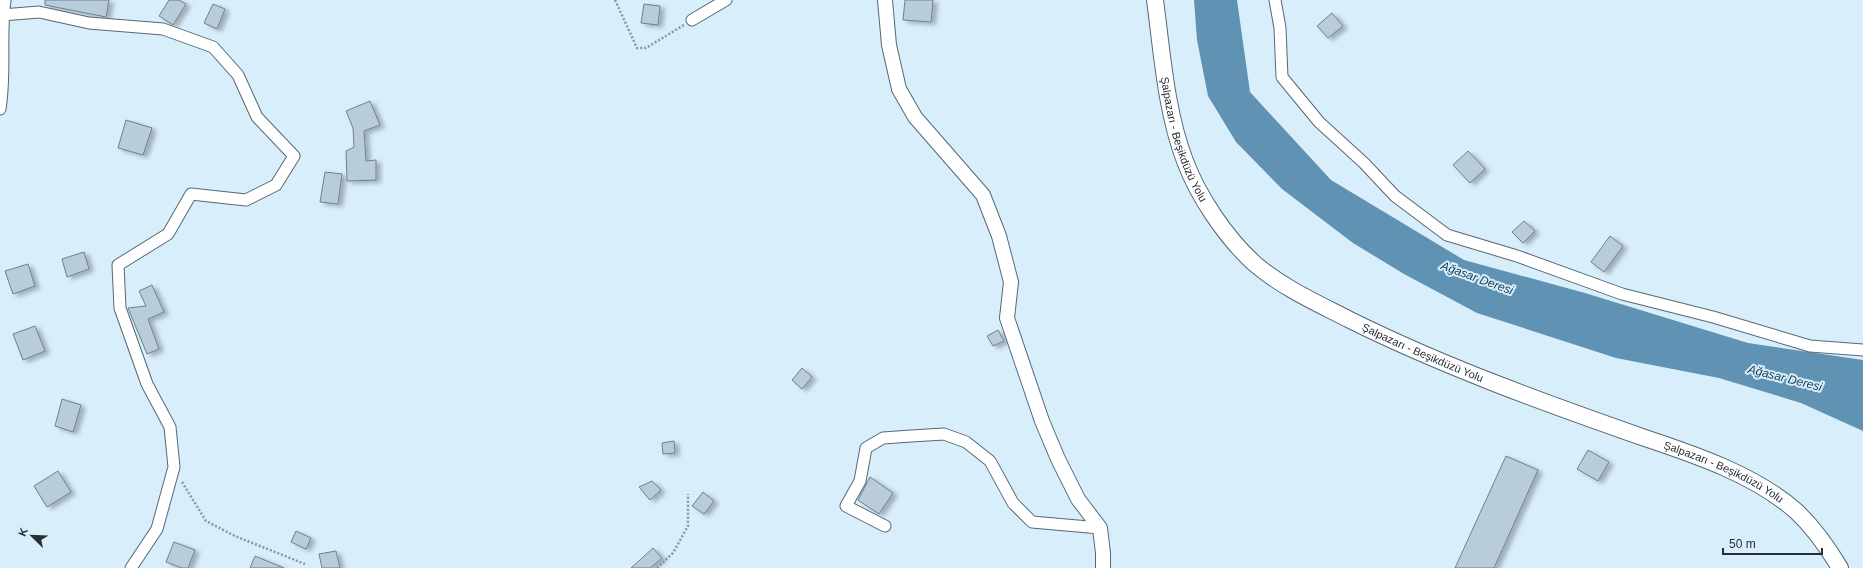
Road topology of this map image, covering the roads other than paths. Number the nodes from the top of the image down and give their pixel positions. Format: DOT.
graph roads {
  1 [pos="5,0"];
  2 [pos="726,0"];
  3 [pos="885,0"];
  4 [pos="1155,0"];
  5 [pos="1274,0"];
  6 [pos="2,15"];
  7 [pos="692,20"];
  8 [pos="0,109"];
  9 [pos="1863,350"];
  10 [pos="885,526"];
  11 [pos="1100,528"];
  12 [pos="131,568"];
  13 [pos="1103,568"];
  14 [pos="1840,568"];
  1 -- 6 [label="street"];
  2 -- 7 [label="street"];
  3 -- 11 [label="street"];
  4 -- 14 [label="main road, Şalpazarı - Beşikdüzü Yolu"];
  5 -- 9 [label="street"];
  6 -- 8 [label="street"];
  6 -- 12 [label="street"];
  10 -- 11 [label="street"];
  11 -- 13 [label="street"];
}
